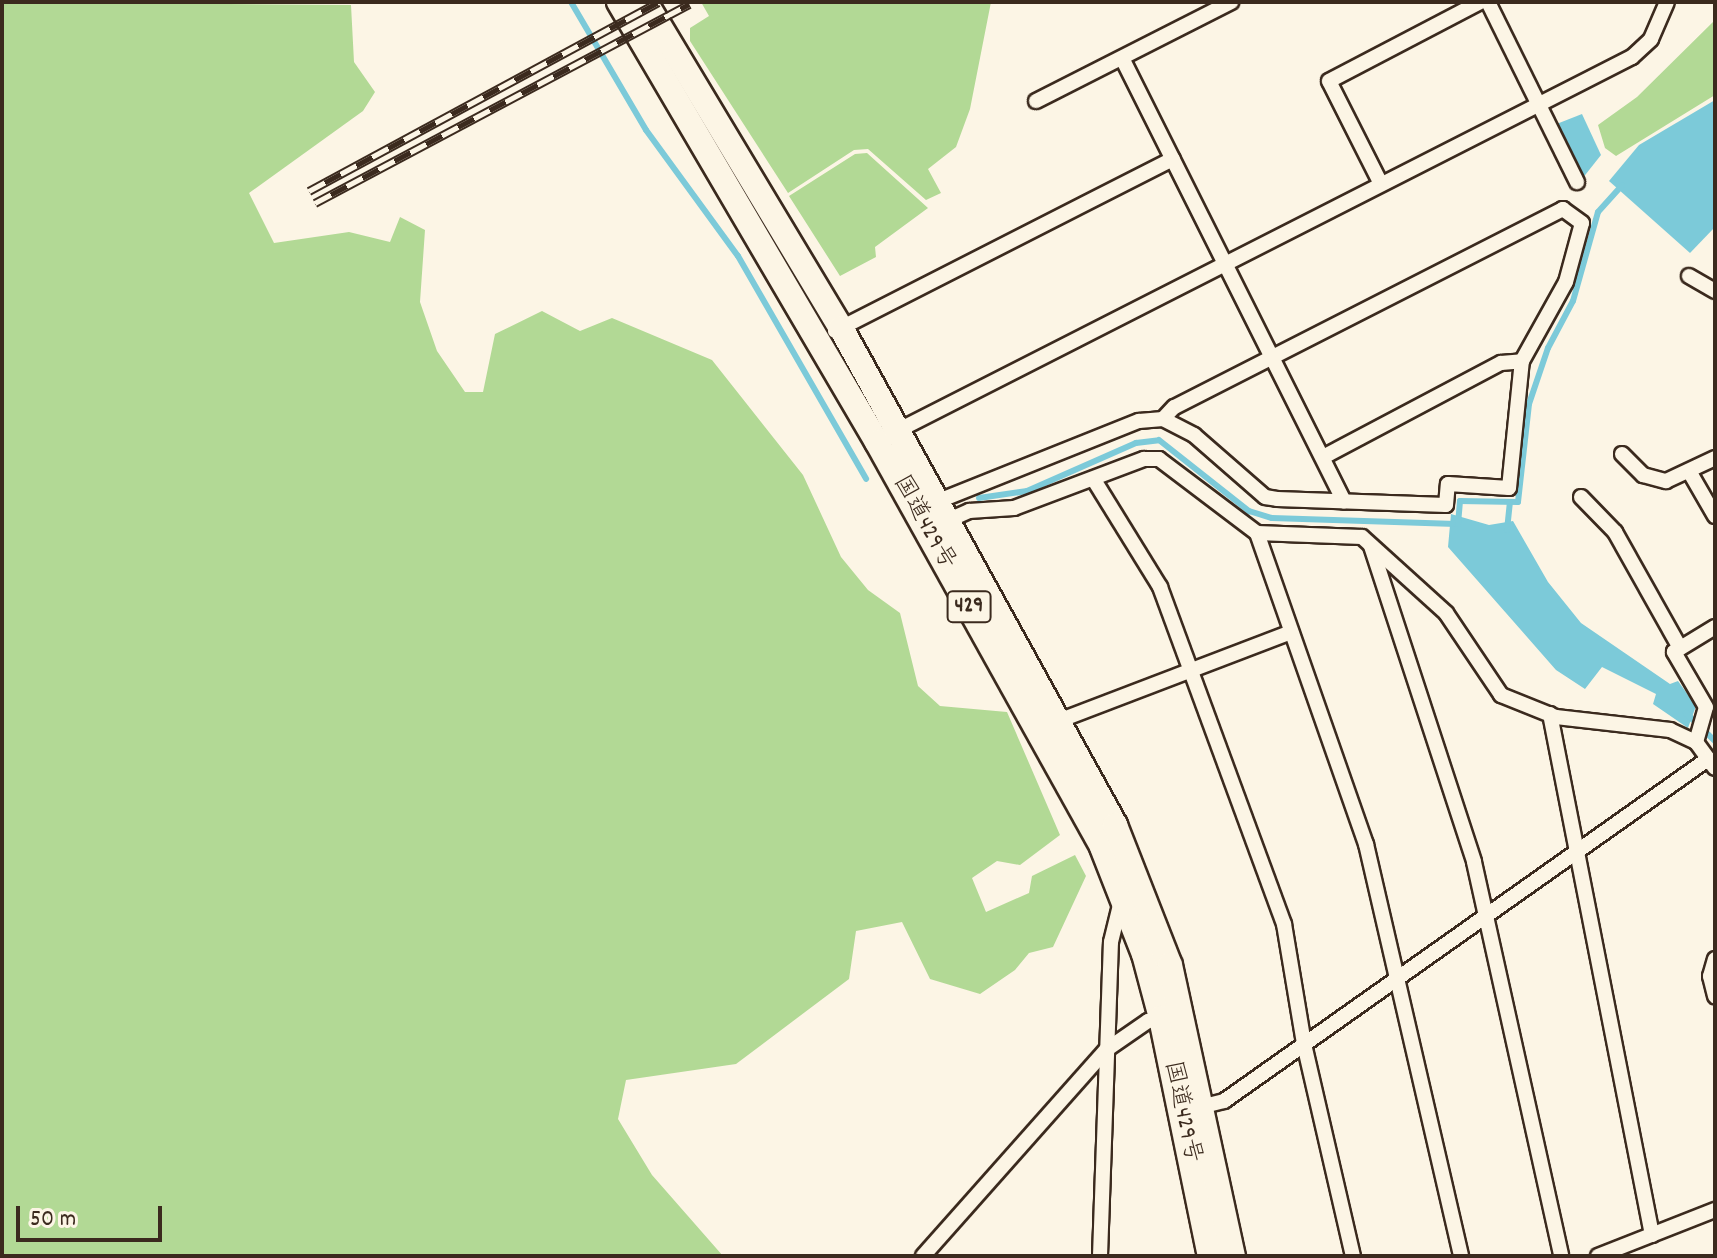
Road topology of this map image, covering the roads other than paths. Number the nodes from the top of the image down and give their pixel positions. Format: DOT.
graph roads {
  1 [pos="619,2"];
  2 [pos="645,2"];
  3 [pos="1231,2"];
  4 [pos="1480,2"];
  5 [pos="1488,2"];
  6 [pos="1667,2"];
  7 [pos="1122,58"];
  8 [pos="1036,101"];
  9 [pos="1538,103"];
  10 [pos="1173,159"];
  11 [pos="1577,182"];
  12 [pos="1381,184"];
  13 [pos="1226,261"];
  14 [pos="1689,276"];
  15 [pos="1715,291"];
  16 [pos="841,328"];
  17 [pos="818,340"];
  18 [pos="1274,355"];
  19 [pos="1522,361"];
  20 [pos="1163,419"];
  21 [pos="888,436"];
  22 [pos="1622,454"];
  23 [pos="1325,456"];
  24 [pos="1715,458"];
  25 [pos="1689,471"];
  26 [pos="1094,480"];
  27 [pos="1581,497"];
  28 [pos="1344,501"];
  29 [pos="932,516"];
  30 [pos="1715,516"];
  31 [pos="1257,533"];
  32 [pos="1371,545"];
  33 [pos="1715,627"];
  34 [pos="1291,632"];
  35 [pos="1680,648"];
  36 [pos="1192,670"];
  37 [pos="1550,714"];
  38 [pos="1048,726"];
  39 [pos="1697,740"];
  40 [pos="1712,764"];
  41 [pos="1574,854"];
  42 [pos="1122,897"];
  43 [pos="1485,917"];
  44 [pos="1715,959"];
  45 [pos="1399,978"];
  46 [pos="1715,996"];
  47 [pos="1171,1015"];
  48 [pos="1304,1044"];
  49 [pos="1106,1050"];
  50 [pos="1192,1109"];
  51 [pos="1715,1210"];
  52 [pos="1652,1235"];
  53 [pos="923,1256"];
  54 [pos="1100,1256"];
  55 [pos="1210,1256"];
  56 [pos="1233,1256"];
  57 [pos="1353,1256"];
  58 [pos="1461,1256"];
  59 [pos="1561,1256"];
  60 [pos="1598,1256"];
  1 -- 17 [label="highway, 国道429号 / 429"];
  2 -- 16 [label="highway, 国道429号 / 429"];
  3 -- 7 [label="street"];
  4 -- 12 [label="street"];
  5 -- 9 [label="street"];
  6 -- 9 [label="street"];
  7 -- 8 [label="street"];
  7 -- 10 [label="street"];
  9 -- 11 [label="street"];
  9 -- 12 [label="street"];
  10 -- 13 [label="street"];
  10 -- 16 [label="street"];
  12 -- 13 [label="street"];
  13 -- 18 [label="street"];
  13 -- 21 [label="street"];
  14 -- 15 [label="street"];
  16 -- 17 [label="street"];
  16 -- 21 [label="highway, 国道429号 / 429"];
  17 -- 21 [label="highway, 国道429号 / 429"];
  18 -- 19 [label="street"];
  18 -- 20 [label="street"];
  18 -- 23 [label="street"];
  19 -- 23 [label="street"];
  19 -- 28 [label="street"];
  20 -- 28 [label="street"];
  20 -- 29 [label="street"];
  21 -- 29 [label="highway, 国道429号 / 429"];
  22 -- 25 [label="street"];
  23 -- 28 [label="street"];
  24 -- 25 [label="street"];
  25 -- 30 [label="street"];
  26 -- 29 [label="street"];
  26 -- 31 [label="street"];
  26 -- 36 [label="street"];
  27 -- 35 [label="street"];
  29 -- 38 [label="highway, 国道429号 / 429"];
  31 -- 32 [label="street"];
  31 -- 34 [label="street"];
  32 -- 37 [label="street"];
  32 -- 43 [label="street"];
  33 -- 35 [label="street"];
  34 -- 36 [label="street"];
  34 -- 45 [label="street"];
  35 -- 39 [label="street"];
  36 -- 38 [label="street"];
  36 -- 48 [label="street"];
  37 -- 39 [label="street"];
  37 -- 41 [label="street"];
  38 -- 42 [label="highway, 国道429号 / 429"];
  38 -- 47 [label="highway, 国道429号 / 429"];
  39 -- 40 [label="street"];
  40 -- 41 [label="street"];
  41 -- 43 [label="street"];
  41 -- 52 [label="street"];
  42 -- 47 [label="highway, 国道429号 / 429"];
  42 -- 49 [label="street"];
  43 -- 45 [label="street"];
  43 -- 59 [label="street"];
  44 -- 46 [label="street"];
  45 -- 48 [label="street"];
  45 -- 58 [label="street"];
  47 -- 49 [label="street"];
  47 -- 50 [label="highway, 国道429号 / 429"];
  48 -- 50 [label="street"];
  48 -- 57 [label="street"];
  49 -- 53 [label="street"];
  49 -- 54 [label="street"];
  50 -- 55 [label="highway, 国道429号 / 429"];
  50 -- 56 [label="highway, 国道429号 / 429"];
  51 -- 52 [label="street"];
  52 -- 60 [label="street"];
}
